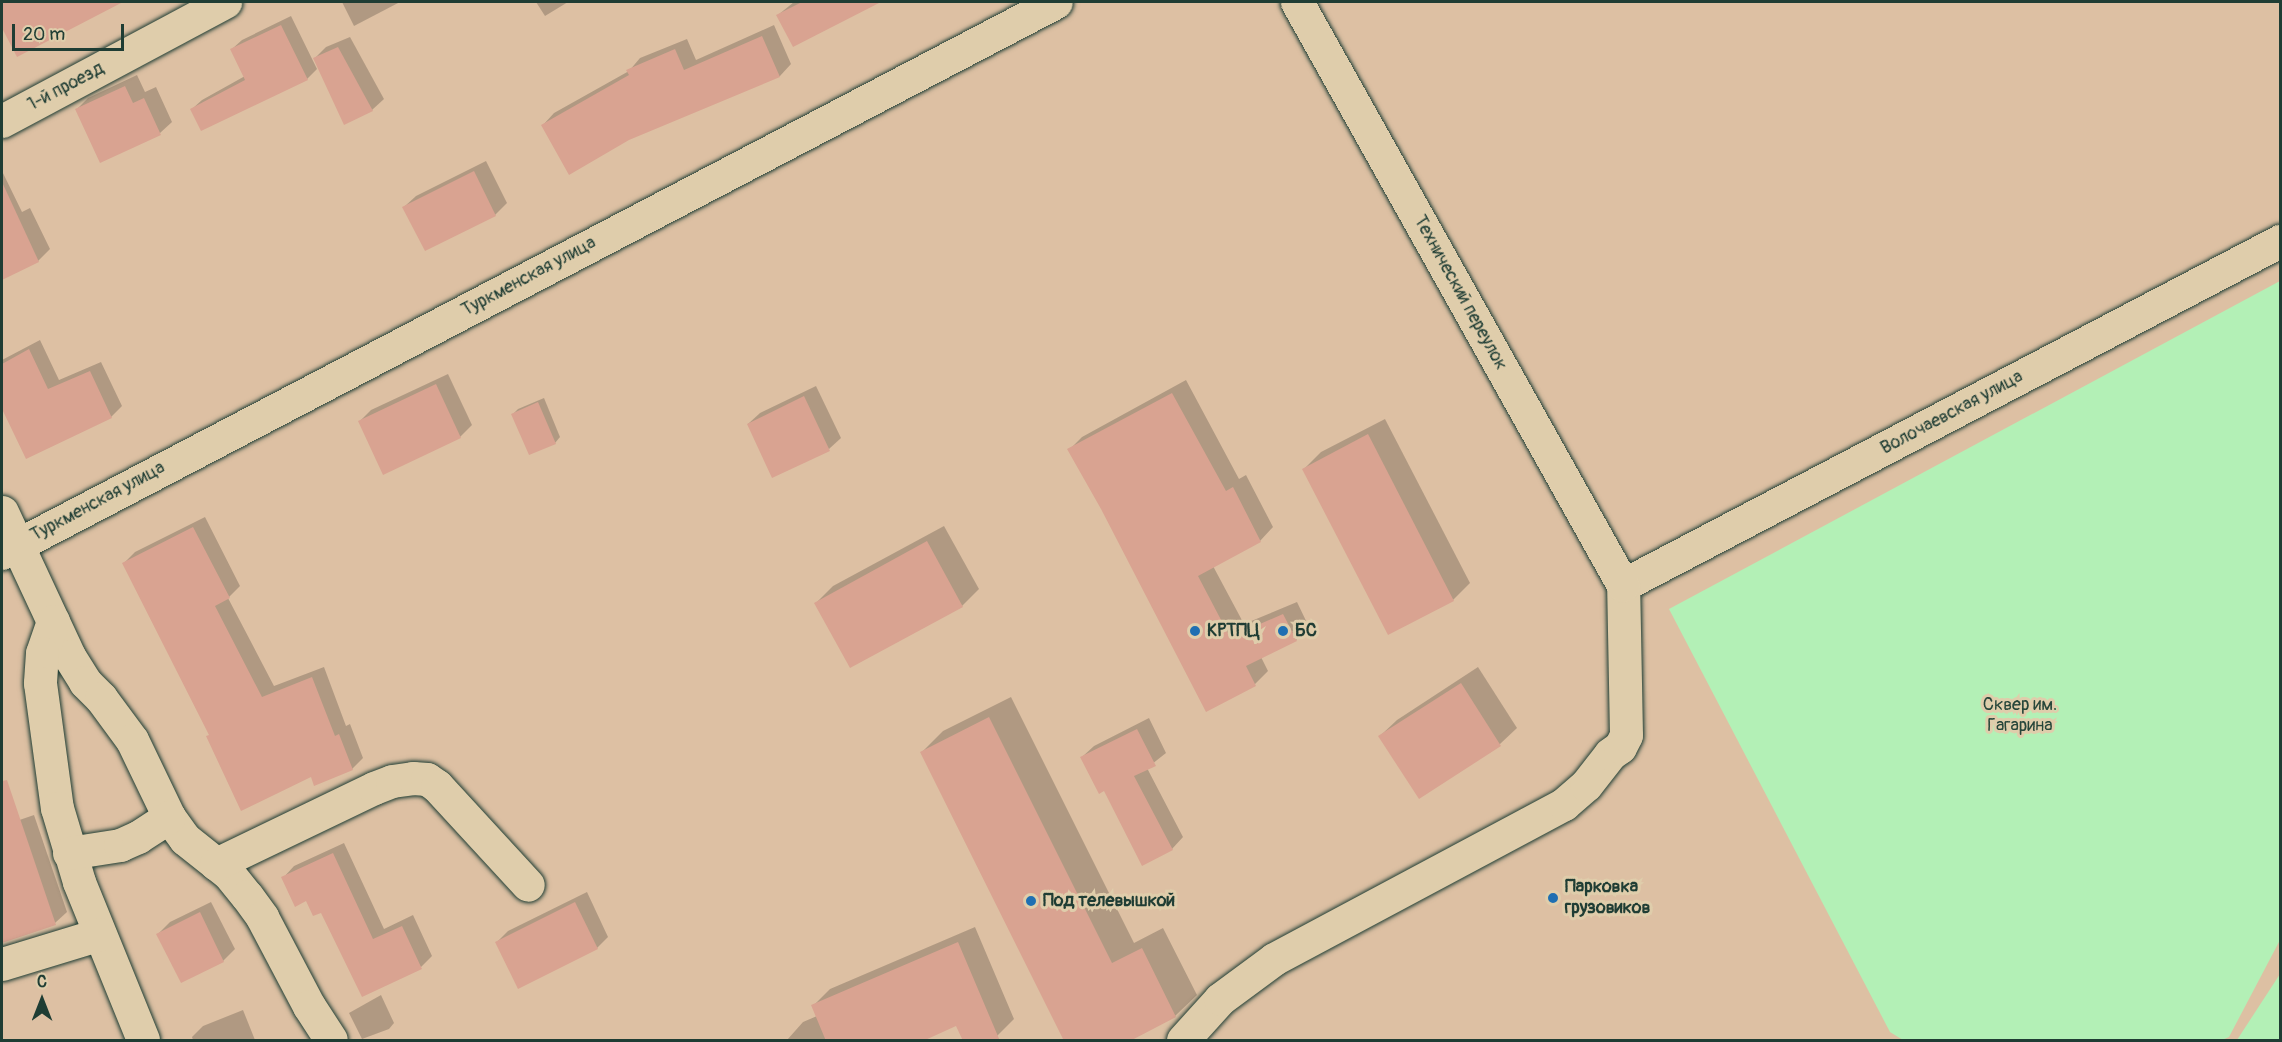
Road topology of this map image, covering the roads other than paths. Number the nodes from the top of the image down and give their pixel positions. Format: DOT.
graph roads {
  1 [pos="225,2"];
  2 [pos="1056,2"];
  3 [pos="1297,2"];
  4 [pos="2,121"];
  5 [pos="2280,241"];
  6 [pos="2,512"];
  7 [pos="10,549"];
  8 [pos="1623,585"];
  9 [pos="53,621"];
  10 [pos="169,818"];
  11 [pos="69,853"];
  12 [pos="216,864"];
  13 [pos="528,885"];
  14 [pos="100,934"];
  15 [pos="2,964"];
  16 [pos="143,1041"];
  17 [pos="331,1041"];
  18 [pos="1183,1041"];
  1 -- 4 [label="street, 1-й проезд"];
  2 -- 7 [label="street, Туркменская улица"];
  3 -- 8 [label="street, Технический переулок"];
  5 -- 8 [label="street, Волочаевская улица"];
  6 -- 7 [label="street"];
  7 -- 9 [label="street"];
  8 -- 18 [label="street"];
  9 -- 10 [label="street"];
  9 -- 11 [label="street"];
  10 -- 11 [label="street"];
  10 -- 12 [label="street"];
  11 -- 14 [label="street"];
  12 -- 13 [label="street"];
  12 -- 17 [label="street"];
  14 -- 15 [label="street"];
  14 -- 16 [label="street"];
}
